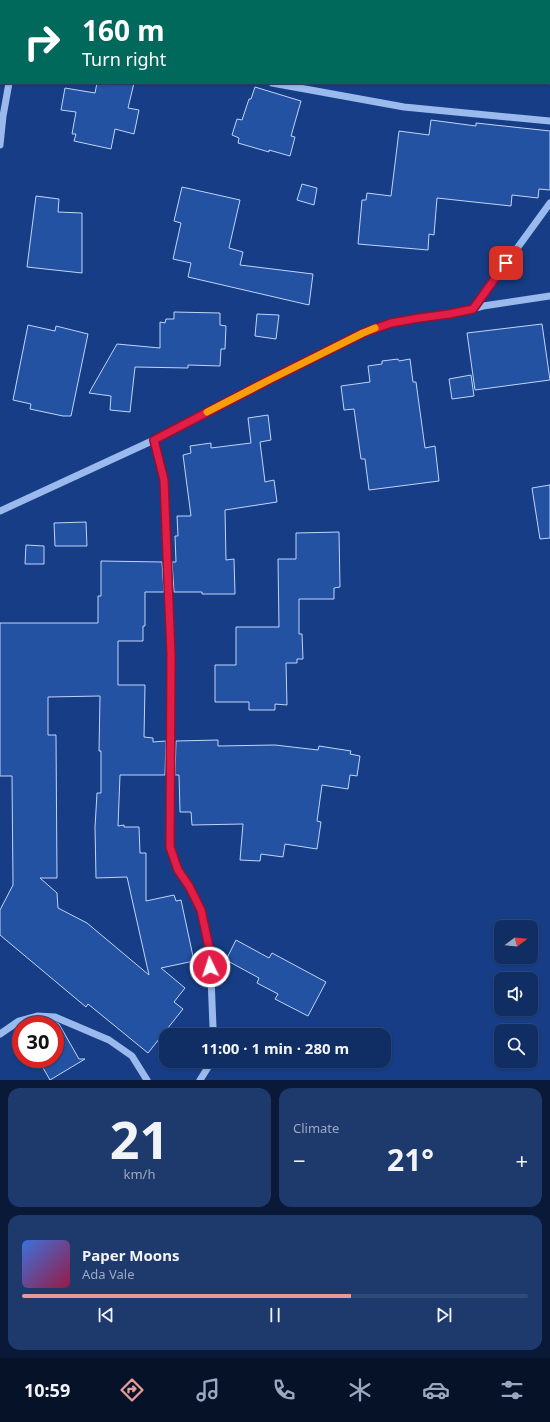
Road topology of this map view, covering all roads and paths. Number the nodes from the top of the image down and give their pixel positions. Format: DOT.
graph roads {
  1 [pos="9,84"];
  2 [pos="278,84"];
  3 [pos="550,122"];
  4 [pos="0,145"];
  5 [pos="550,203"];
  6 [pos="550,296"];
  7 [pos="473,309"];
  8 [pos="154,440"];
  9 [pos="0,511"];
  10 [pos="213,1028"];
  11 [pos="0,1034"];
  12 [pos="208,1068"];
  13 [pos="147,1080"];
  14 [pos="200,1080"];
  1 -- 4 [label="street"];
  2 -- 3 [label="street"];
  5 -- 7 [label="street"];
  6 -- 7 [label="street"];
  7 -- 8 [label="street"];
  8 -- 9 [label="street"];
  8 -- 10 [label="street"];
  11 -- 13 [label="street"];
  12 -- 14 [label="street"];
}
